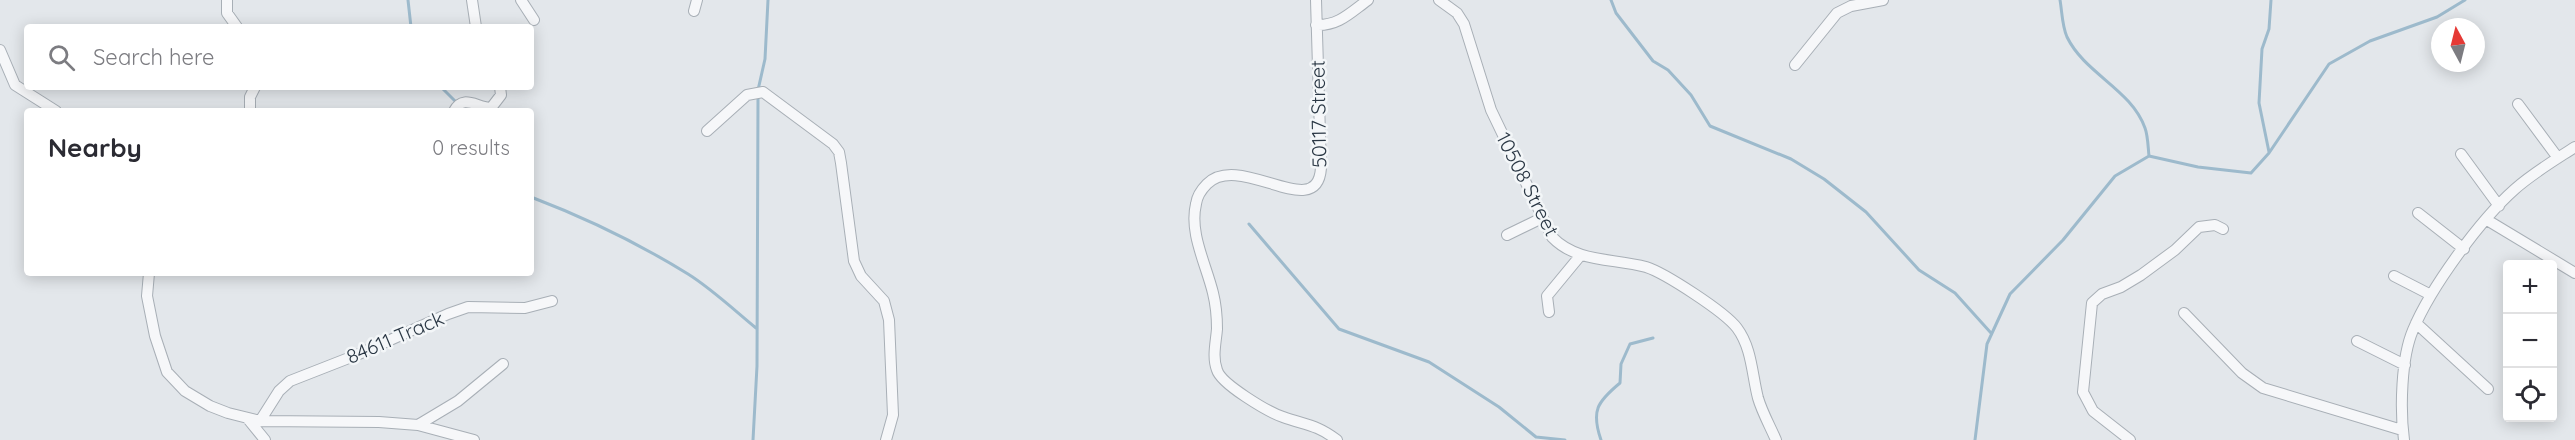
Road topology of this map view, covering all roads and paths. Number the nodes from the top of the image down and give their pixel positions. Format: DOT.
graph roads {
  1 [pos="227,0"];
  2 [pos="471,0"];
  3 [pos="521,0"];
  4 [pos="697,0"];
  5 [pos="1316,0"];
  6 [pos="1368,0"];
  7 [pos="1439,0"];
  8 [pos="1883,0"];
  9 [pos="1853,3"];
  10 [pos="694,11"];
  11 [pos="534,20"];
  12 [pos="234,24"];
  13 [pos="475,24"];
  14 [pos="1316,25"];
  15 [pos="0,50"];
  16 [pos="1795,65"];
  17 [pos="254,90"];
  18 [pos="500,90"];
  19 [pos="2518,104"];
  20 [pos="51,108"];
  21 [pos="250,108"];
  22 [pos="456,108"];
  23 [pos="490,108"];
  24 [pos="490,108"];
  25 [pos="707,131"];
  26 [pos="2575,147"];
  27 [pos="2461,154"];
  28 [pos="2558,158"];
  29 [pos="2499,206"];
  30 [pos="2418,213"];
  31 [pos="1542,218"];
  32 [pos="2487,220"];
  33 [pos="2223,229"];
  34 [pos="1507,235"];
  35 [pos="2464,249"];
  36 [pos="1580,256"];
  37 [pos="2575,273"];
  38 [pos="149,276"];
  39 [pos="2394,276"];
  40 [pos="2431,295"];
  41 [pos="552,301"];
  42 [pos="1549,312"];
  43 [pos="2184,313"];
  44 [pos="2416,323"];
  45 [pos="2357,341"];
  46 [pos="503,364"];
  47 [pos="2405,365"];
  48 [pos="2488,389"];
  49 [pos="248,419"];
  50 [pos="260,421"];
  51 [pos="418,425"];
  52 [pos="2403,435"];
  53 [pos="265,440"];
  54 [pos="474,440"];
  55 [pos="886,440"];
  56 [pos="1337,440"];
  57 [pos="1776,440"];
  58 [pos="2130,440"];
  1 -- 12 [label="street"];
  2 -- 13 [label="street"];
  3 -- 11 [label="street"];
  4 -- 10 [label="street"];
  5 -- 14 [label="street"];
  6 -- 14 [label="street"];
  7 -- 31 [label="street, 10508 Street"];
  8 -- 9 [label="street"];
  9 -- 16 [label="street"];
  14 -- 56 [label="street, 50117 Street"];
  15 -- 20 [label="street"];
  17 -- 21 [label="street"];
  18 -- 24 [label="street"];
  19 -- 28 [label="street"];
  22 -- 23 [label="street"];
  25 -- 55 [label="street"];
  26 -- 28 [label="street"];
  27 -- 29 [label="street"];
  28 -- 29 [label="street"];
  29 -- 32 [label="street"];
  30 -- 35 [label="street"];
  31 -- 34 [label="street"];
  31 -- 36 [label="street, 10508 Street"];
  32 -- 35 [label="street"];
  32 -- 37 [label="street"];
  33 -- 58 [label="street"];
  35 -- 40 [label="street"];
  36 -- 42 [label="street"];
  36 -- 57 [label="street, 10508 Street"];
  38 -- 49 [label="street"];
  39 -- 40 [label="street"];
  40 -- 44 [label="street"];
  41 -- 50 [label="street, 84611 Track"];
  43 -- 52 [label="street"];
  44 -- 47 [label="street"];
  44 -- 48 [label="street"];
  45 -- 47 [label="street"];
  46 -- 51 [label="street"];
  47 -- 52 [label="street"];
  49 -- 50 [label="street"];
  49 -- 53 [label="street"];
  50 -- 51 [label="street"];
  51 -- 54 [label="street"];
}
